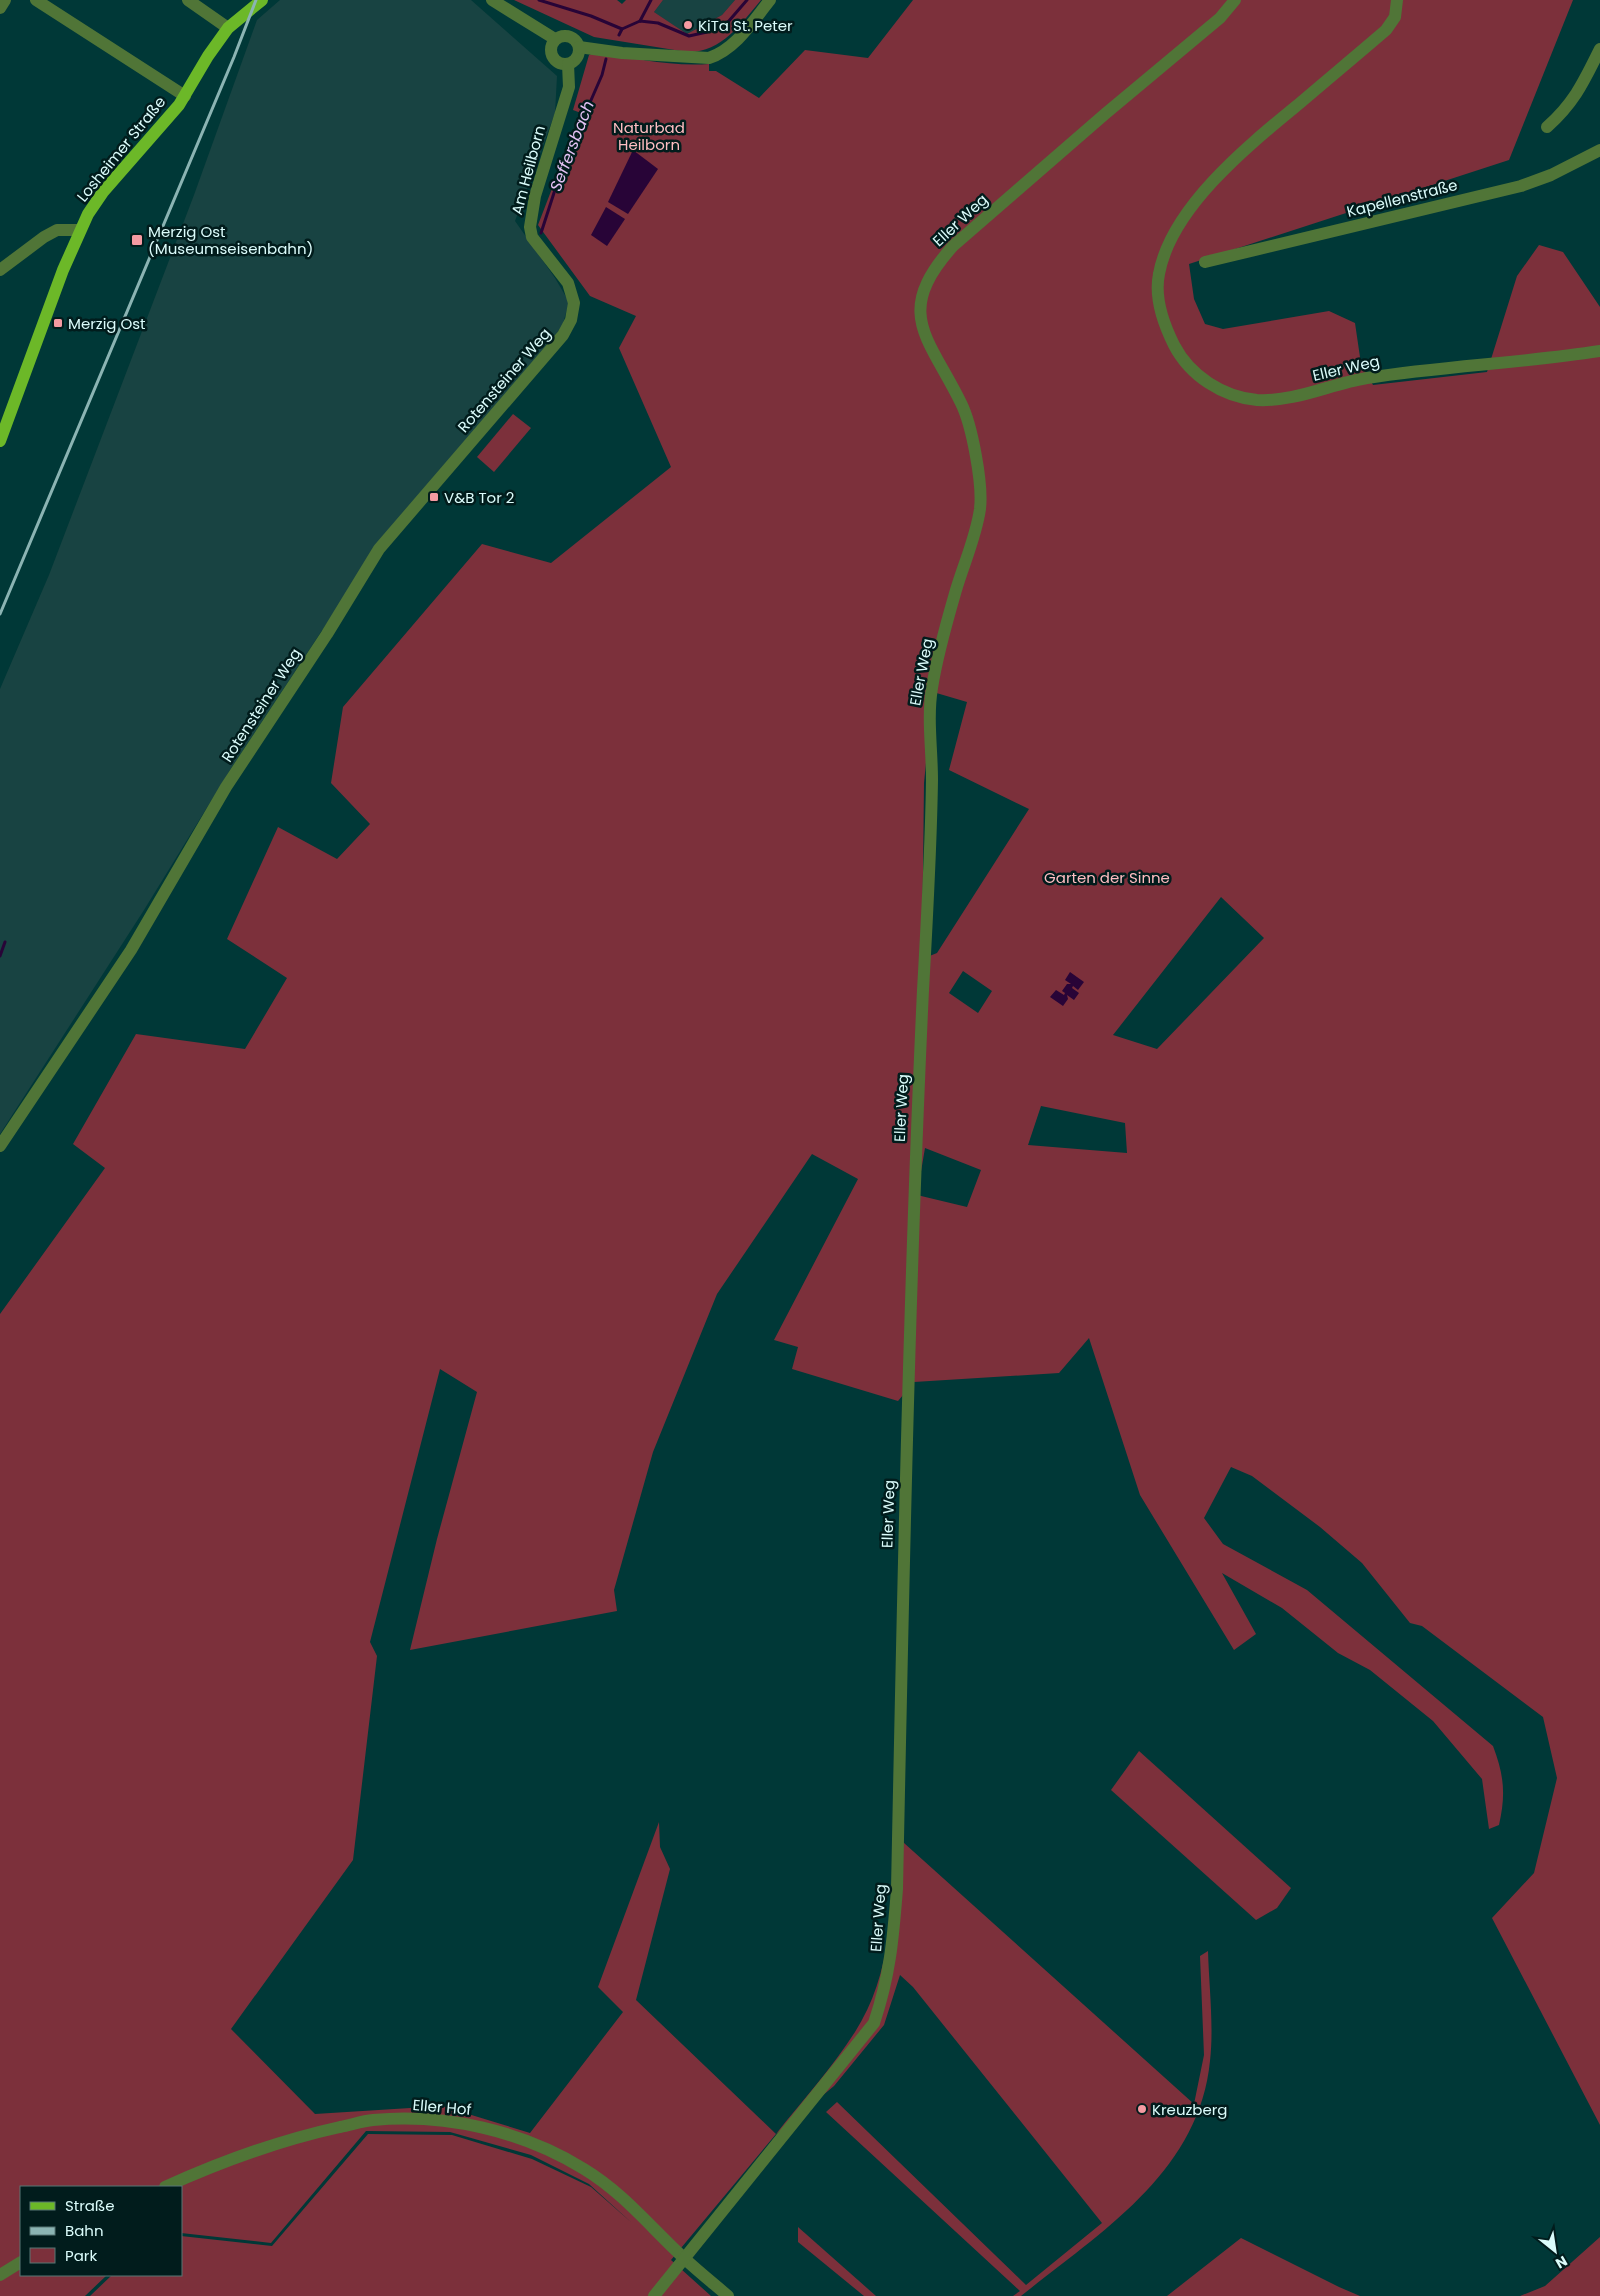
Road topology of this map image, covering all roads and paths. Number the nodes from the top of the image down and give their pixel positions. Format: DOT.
graph roads {
  1 [pos="5,0"];
  2 [pos="36,0"];
  3 [pos="188,0"];
  4 [pos="492,0"];
  5 [pos="770,0"];
  6 [pos="1235,0"];
  7 [pos="1397,0"];
  8 [pos="258,3"];
  9 [pos="0,8"];
  10 [pos="228,28"];
  11 [pos="555,39"];
  12 [pos="579,47"];
  13 [pos="1600,49"];
  14 [pos="568,64"];
  15 [pos="185,96"];
  16 [pos="1547,127"];
  17 [pos="1600,150"];
  18 [pos="79,230"];
  19 [pos="1205,262"];
  20 [pos="0,270"];
  21 [pos="574,303"];
  22 [pos="1600,351"];
  23 [pos="0,441"];
  24 [pos="0,1146"];
  25 [pos="168,2186"];
  26 [pos="684,2258"];
  27 [pos="20,2263"];
  28 [pos="0,2275"];
  29 [pos="654,2296"];
  30 [pos="728,2296"];
  1 -- 9 [label="street"];
  2 -- 15 [label="street"];
  3 -- 10 [label="street"];
  4 -- 11 [label="street"];
  5 -- 12 [label="street"];
  6 -- 26 [label="street, Eller Weg"];
  7 -- 22 [label="street, Eller Weg"];
  8 -- 10 [label="main road, Losheimer Straße"];
  10 -- 15 [label="main road, Losheimer Straße"];
  11 -- 12 [label="street"];
  11 -- 14 [label="street"];
  12 -- 14 [label="street"];
  13 -- 16 [label="street"];
  14 -- 21 [label="street, Am Heilborn"];
  15 -- 18 [label="main road, Losheimer Straße"];
  17 -- 19 [label="street, Kapellenstraße"];
  18 -- 20 [label="street"];
  18 -- 23 [label="main road, Losheimer Straße"];
  21 -- 24 [label="street, Rotensteiner Weg"];
  25 -- 26 [label="street, Eller Hof"];
  26 -- 29 [label="street, Eller Weg"];
  26 -- 30 [label="street, Eller Hof"];
  27 -- 28 [label="street"];
}
